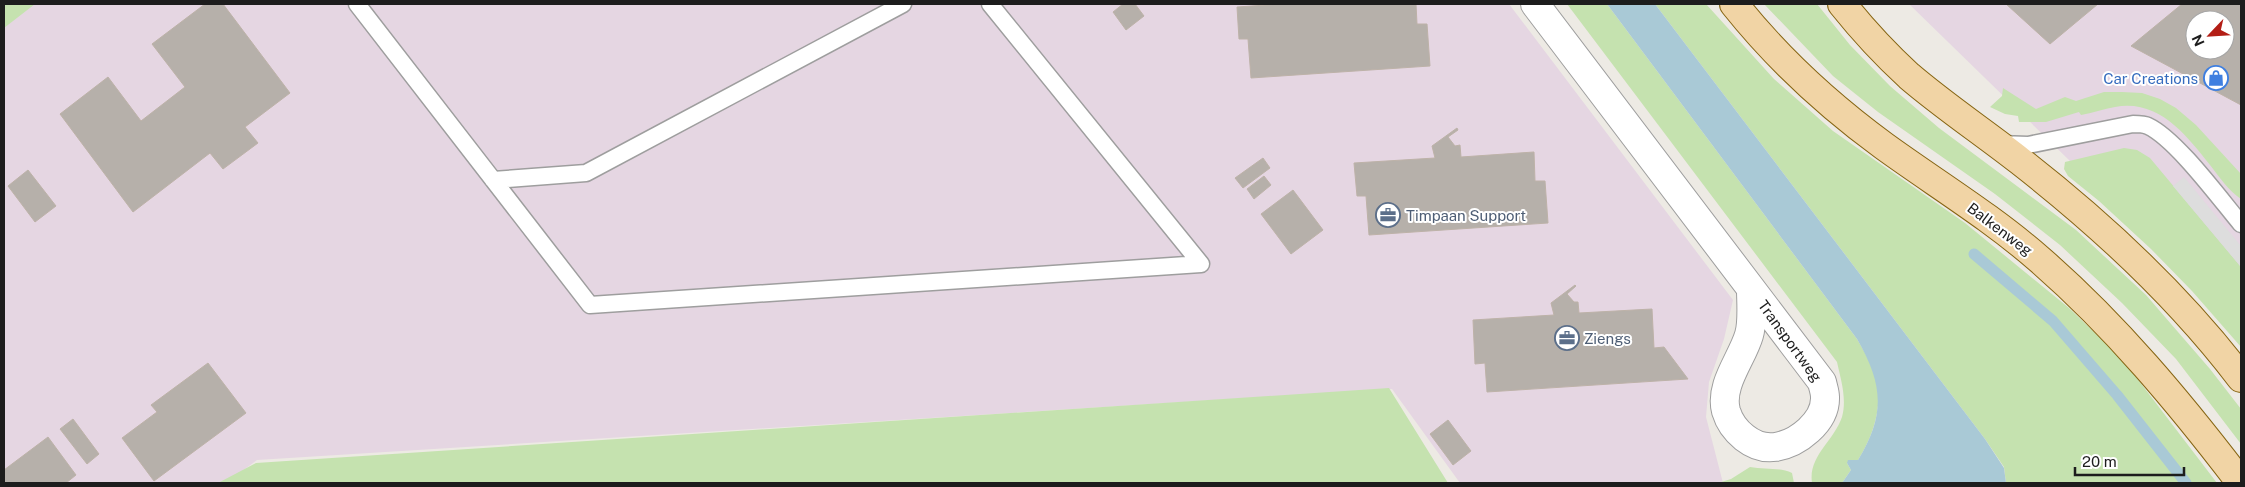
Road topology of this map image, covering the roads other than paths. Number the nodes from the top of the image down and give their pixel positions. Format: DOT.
graph roads {
  1 [pos="357,4"];
  2 [pos="903,4"];
  3 [pos="990,4"];
  4 [pos="1535,4"];
  5 [pos="1734,4"];
  6 [pos="1842,4"];
  7 [pos="1997,143"];
  8 [pos="493,180"];
  9 [pos="2241,224"];
  10 [pos="1751,289"];
  11 [pos="2241,378"];
  12 [pos="2240,483"];
  1 -- 8 [label="lane"];
  2 -- 8 [label="lane"];
  3 -- 8 [label="lane"];
  4 -- 10 [label="street, Transportweg"];
  5 -- 12 [label="main road, Balkenweg"];
  6 -- 7 [label="main road"];
  7 -- 9 [label="lane"];
  7 -- 11 [label="main road"];
  10 -- 10 [label="street, Transportweg"];
}
